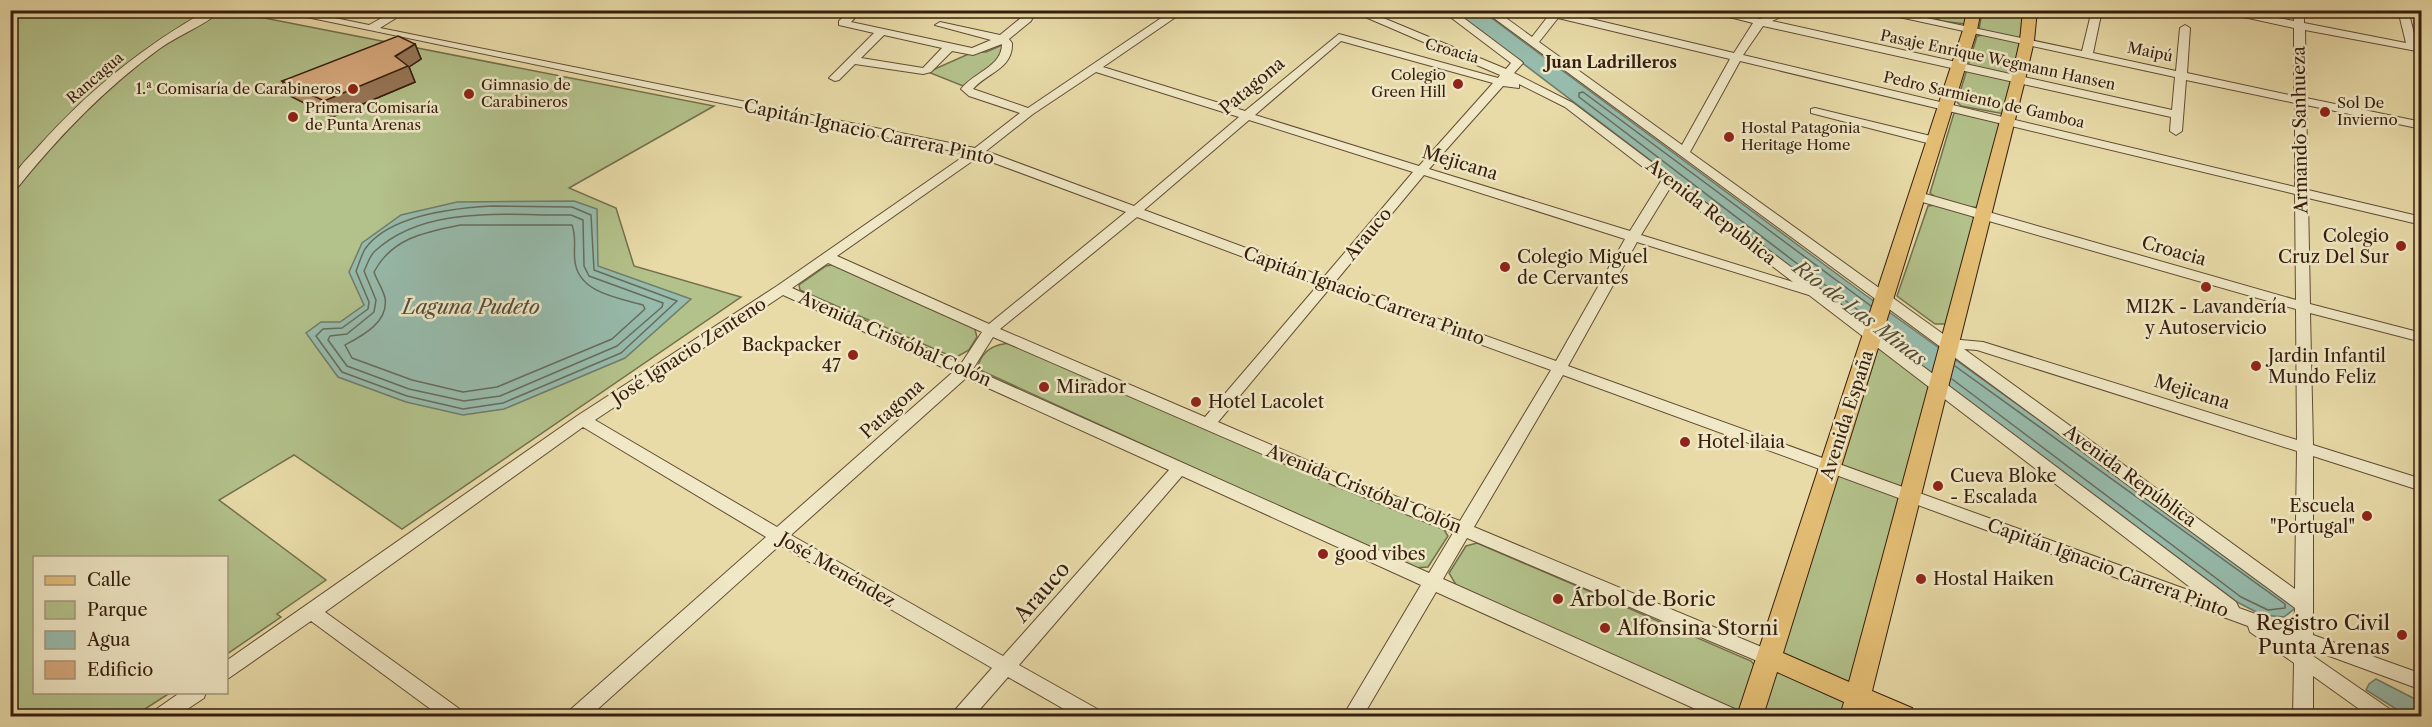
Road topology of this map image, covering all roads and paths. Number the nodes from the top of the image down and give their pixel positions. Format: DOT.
graph roads {
  1 [pos="217,10"];
  2 [pos="278,10"];
  3 [pos="404,10"];
  4 [pos="857,10"];
  5 [pos="1031,10"];
  6 [pos="1181,10"];
  7 [pos="1354,10"];
  8 [pos="1446,10"];
  9 [pos="1488,10"];
  10 [pos="1539,10"];
  11 [pos="1707,10"];
  12 [pos="1790,10"];
  13 [pos="1872,10"];
  14 [pos="1974,10"];
  15 [pos="2030,10"];
  16 [pos="2097,10"];
  17 [pos="2217,10"];
  18 [pos="2403,10"];
  19 [pos="1556,12"];
  20 [pos="1925,15"];
  21 [pos="2299,18"];
  22 [pos="1759,22"];
  23 [pos="940,25"];
  24 [pos="2185,28"];
  25 [pos="370,29"];
  26 [pos="1970,30"];
  27 [pos="881,32"];
  28 [pos="1340,37"];
  29 [pos="1002,39"];
  30 [pos="2027,41"];
  31 [pos="1533,43"];
  32 [pos="950,47"];
  33 [pos="2416,48"];
  34 [pos="2087,54"];
  35 [pos="1736,58"];
  36 [pos="852,60"];
  37 [pos="1958,67"];
  38 [pos="1094,68"];
  39 [pos="2181,74"];
  40 [pos="835,78"];
  41 [pos="1504,78"];
  42 [pos="2018,80"];
  43 [pos="2301,100"];
  44 [pos="1944,108"];
  45 [pos="1815,111"];
  46 [pos="1029,112"];
  47 [pos="1248,115"];
  48 [pos="2178,115"];
  49 [pos="2007,122"];
  50 [pos="2421,126"];
  51 [pos="2176,131"];
  52 [pos="1935,141"];
  53 [pos="977,152"];
  54 [pos="1683,154"];
  55 [pos="1420,172"];
  56 [pos="1669,179"];
  57 [pos="10,189"];
  58 [pos="2301,192"];
  59 [pos="1917,196"];
  60 [pos="1136,211"];
  61 [pos="1982,214"];
  62 [pos="2421,221"];
  63 [pos="1633,237"];
  64 [pos="828,256"];
  65 [pos="1326,284"];
  66 [pos="782,289"];
  67 [pos="1815,294"];
  68 [pos="1885,301"];
  69 [pos="2302,307"];
  70 [pos="990,330"];
  71 [pos="1873,334"];
  72 [pos="2421,338"];
  73 [pos="1949,347"];
  74 [pos="1560,367"];
  75 [pos="965,370"];
  76 [pos="1939,384"];
  77 [pos="583,420"];
  78 [pos="1208,424"];
  79 [pos="2305,448"];
  80 [pos="1829,467"];
  81 [pos="1179,469"];
  82 [pos="2421,485"];
  83 [pos="1910,497"];
  84 [pos="1464,530"];
  85 [pos="780,537"];
  86 [pos="1433,582"];
  87 [pos="2304,605"];
  88 [pos="312,612"];
  89 [pos="2239,615"];
  90 [pos="2302,638"];
  91 [pos="1769,658"];
  92 [pos="2302,661"];
  93 [pos="1006,667"];
  94 [pos="228,671"];
  95 [pos="2421,682"];
  96 [pos="196,694"];
  97 [pos="1856,707"];
  98 [pos="162,717"];
  99 [pos="454,717"];
  100 [pos="577,717"];
  101 [pos="963,717"];
  102 [pos="1092,717"];
  103 [pos="1353,717"];
  104 [pos="1730,717"];
  105 [pos="1750,717"];
  106 [pos="1903,717"];
  107 [pos="2303,717"];
  108 [pos="2384,717"];
  1 -- 57 [label="street, Rancagua"];
  2 -- 25 [label="street, Capitán Ignacio Carrera Pinto"];
  3 -- 25 [label="street"];
  4 -- 27 [label="street"];
  5 -- 29 [label="street"];
  6 -- 38 [label="street, José Ignacio Zenteno"];
  7 -- 41 [label="street"];
  8 -- 41 [label="street"];
  9 -- 31 [label="street, Avenida República"];
  10 -- 19 [label="street, Pedro Sarmiento de Gamboa"];
  11 -- 22 [label="street, Pasaje Enrique Wegmann Hansen"];
  12 -- 22 [label="street"];
  13 -- 20 [label="street, Maipú"];
  14 -- 26 [label="main road, Avenida España"];
  15 -- 30 [label="main road"];
  16 -- 34 [label="street"];
  17 -- 21 [label="street"];
  18 -- 33 [label="street"];
  19 -- 31 [label="street"];
  19 -- 35 [label="street, Pedro Sarmiento de Gamboa"];
  20 -- 26 [label="street, Maipú"];
  21 -- 33 [label="street"];
  21 -- 43 [label="street, Armando Sanhueza"];
  22 -- 35 [label="street"];
  22 -- 37 [label="street, Pasaje Enrique Wegmann Hansen"];
  23 -- 29 [label="street"];
  24 -- 39 [label="street"];
  25 -- 53 [label="street, Capitán Ignacio Carrera Pinto"];
  26 -- 30 [label="street, Maipú"];
  26 -- 37 [label="main road, Avenida España"];
  27 -- 32 [label="street"];
  27 -- 36 [label="street"];
  28 -- 41 [label="street, Croacia"];
  28 -- 47 [label="street, Patagona"];
  29 -- 32 [label="street"];
  29 -- 46 [label="street"];
  30 -- 34 [label="street, Maipú"];
  30 -- 42 [label="main road"];
  31 -- 54 [label="street, Avenida República"];
  32 -- 36 [label="street"];
  34 -- 39 [label="street, Maipú"];
  35 -- 44 [label="street, Pedro Sarmiento de Gamboa"];
  35 -- 54 [label="street"];
  36 -- 40 [label="street"];
  37 -- 42 [label="street, Pasaje Enrique Wegmann Hansen"];
  37 -- 44 [label="main road, Avenida España"];
  38 -- 46 [label="street, José Ignacio Zenteno"];
  38 -- 47 [label="street, Mejicana"];
  39 -- 43 [label="street, Maipú"];
  39 -- 48 [label="street"];
  41 -- 55 [label="street, Arauco"];
  41 -- 56 [label="street, Avenida República"];
  42 -- 48 [label="street, Pasaje Enrique Wegmann Hansen"];
  42 -- 49 [label="main road"];
  43 -- 50 [label="street, Maipú"];
  43 -- 58 [label="street, Armando Sanhueza"];
  44 -- 49 [label="street, Pedro Sarmiento de Gamboa"];
  44 -- 52 [label="main road, Avenida España"];
  45 -- 52 [label="street"];
  46 -- 53 [label="street, José Ignacio Zenteno"];
  47 -- 55 [label="street, Mejicana"];
  47 -- 60 [label="street, Patagona"];
  48 -- 51 [label="street"];
  49 -- 58 [label="street, Pedro Sarmiento de Gamboa"];
  49 -- 61 [label="main road"];
  52 -- 59 [label="main road, Avenida España"];
  53 -- 60 [label="street, Capitán Ignacio Carrera Pinto"];
  53 -- 64 [label="street, José Ignacio Zenteno"];
  54 -- 68 [label="street, Avenida República"];
  55 -- 63 [label="street, Mejicana"];
  55 -- 65 [label="street, Arauco"];
  56 -- 63 [label="street"];
  56 -- 67 [label="street, Avenida República"];
  58 -- 62 [label="street, Pedro Sarmiento de Gamboa"];
  58 -- 69 [label="street, Armando Sanhueza"];
  59 -- 61 [label="street, Croacia"];
  59 -- 68 [label="main road, Avenida España"];
  60 -- 65 [label="street, Capitán Ignacio Carrera Pinto"];
  60 -- 70 [label="street, Patagona"];
  61 -- 69 [label="street, Croacia"];
  61 -- 73 [label="main road"];
  63 -- 67 [label="street, Mejicana"];
  63 -- 74 [label="street"];
  64 -- 66 [label="street, José Ignacio Zenteno"];
  64 -- 70 [label="street, Avenida Cristóbal Colón"];
  65 -- 74 [label="street, Capitán Ignacio Carrera Pinto"];
  65 -- 78 [label="street, Arauco"];
  66 -- 75 [label="street, Avenida Cristóbal Colón"];
  66 -- 77 [label="street, José Ignacio Zenteno"];
  67 -- 71 [label="street, Avenida República"];
  68 -- 71 [label="main road, Avenida España"];
  68 -- 73 [label="street, Avenida República"];
  69 -- 72 [label="street, Croacia"];
  69 -- 79 [label="street, Armando Sanhueza"];
  70 -- 75 [label="street, Patagona"];
  70 -- 78 [label="street, Avenida Cristóbal Colón"];
  71 -- 76 [label="street, Avenida República"];
  71 -- 80 [label="main road, Avenida España"];
  73 -- 76 [label="main road"];
  73 -- 79 [label="street, Mejicana"];
  73 -- 87 [label="street, Avenida República"];
  74 -- 80 [label="street, Capitán Ignacio Carrera Pinto"];
  74 -- 84 [label="street"];
  75 -- 81 [label="street, Avenida Cristóbal Colón"];
  75 -- 85 [label="street, Patagona"];
  76 -- 83 [label="main road"];
  76 -- 89 [label="street, Avenida República"];
  77 -- 85 [label="street, José Menéndez"];
  77 -- 88 [label="street, José Ignacio Zenteno"];
  78 -- 84 [label="street, Avenida Cristóbal Colón"];
  79 -- 82 [label="street, Mejicana"];
  79 -- 87 [label="street, Armando Sanhueza"];
  80 -- 83 [label="street, Capitán Ignacio Carrera Pinto"];
  80 -- 91 [label="main road, Avenida España"];
  81 -- 86 [label="street, Avenida Cristóbal Colón"];
  81 -- 93 [label="street, Arauco"];
  83 -- 89 [label="street, Capitán Ignacio Carrera Pinto"];
  83 -- 97 [label="main road"];
  84 -- 86 [label="street"];
  84 -- 91 [label="street, Avenida Cristóbal Colón"];
  85 -- 93 [label="street, José Menéndez"];
  85 -- 100 [label="street, Patagona"];
  86 -- 103 [label="street"];
  86 -- 104 [label="street, Avenida Cristóbal Colón"];
  87 -- 90 [label="street, Armando Sanhueza"];
  88 -- 94 [label="street, José Ignacio Zenteno"];
  88 -- 99 [label="street"];
  89 -- 90 [label="street, Capitán Ignacio Carrera Pinto"];
  89 -- 92 [label="street, Avenida República"];
  90 -- 92 [label="street, Armando Sanhueza"];
  90 -- 95 [label="street, Capitán Ignacio Carrera Pinto"];
  91 -- 97 [label="main road, Avenida Cristóbal Colón"];
  91 -- 105 [label="main road, Avenida España"];
  92 -- 107 [label="street, Armando Sanhueza"];
  92 -- 108 [label="street, Avenida República"];
  93 -- 101 [label="street, Arauco"];
  93 -- 102 [label="street, José Menéndez"];
  96 -- 98 [label="street"];
  97 -- 106 [label="main road, Avenida Cristóbal Colón"];
}
